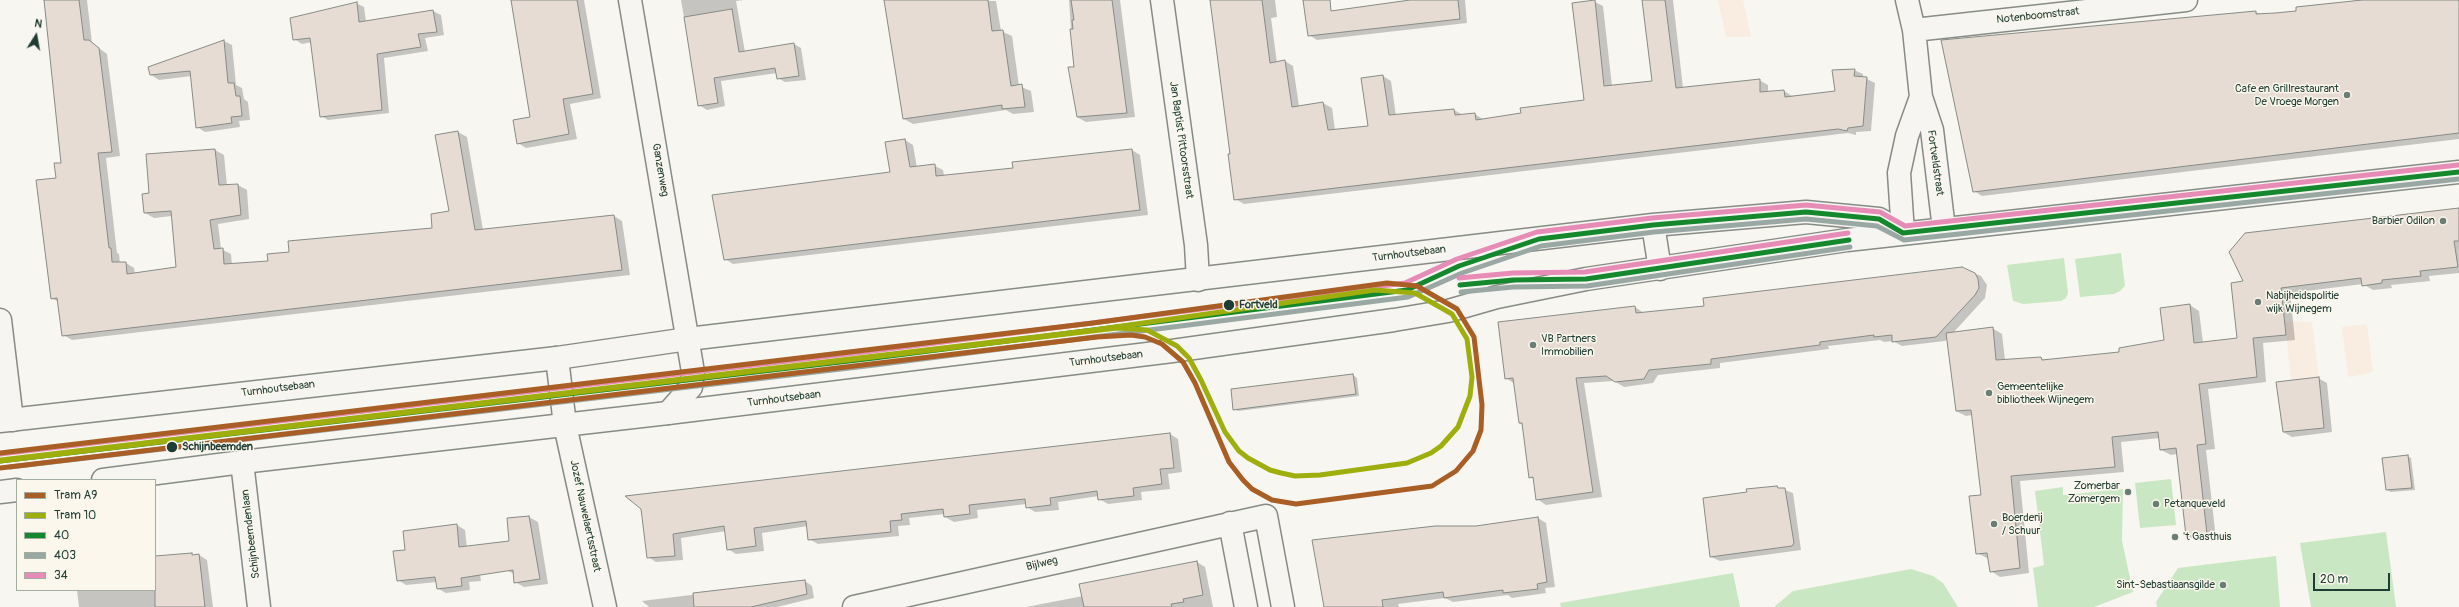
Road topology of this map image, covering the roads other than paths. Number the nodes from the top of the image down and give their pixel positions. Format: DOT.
graph roads {
  1 [pos="630,0"];
  2 [pos="1162,0"];
  3 [pos="1908,0"];
  4 [pos="2186,0"];
  5 [pos="1914,30"];
  6 [pos="1921,97"];
  7 [pos="2459,172"];
  8 [pos="1653,225"];
  9 [pos="1944,229"];
  10 [pos="1903,233"];
  11 [pos="1660,269"];
  12 [pos="1198,280"];
  13 [pos="0,320"];
  14 [pos="688,339"];
  15 [pos="557,358"];
  16 [pos="668,413"];
  17 [pos="6,421"];
  18 [pos="565,425"];
  19 [pos="242,462"];
  20 [pos="111,479"];
  21 [pos="16,490"];
  22 [pos="0,492"];
  23 [pos="1230,524"];
  24 [pos="259,607"];
  25 [pos="605,607"];
  26 [pos="854,607"];
  27 [pos="1246,607"];
  28 [pos="1283,607"];
  1 -- 14 [label="main road, Ganzenweg"];
  2 -- 12 [label="main road, Jan Baptist Pittoorsstraat"];
  3 -- 5 [label="main road, Fortveldstraat"];
  4 -- 5 [label="main road, Notenboomstraat"];
  5 -- 6 [label="main road, Fortveldstraat"];
  6 -- 9 [label="main road, Fortveldstraat"];
  6 -- 10 [label="main road, Fortveldstraat"];
  7 -- 9 [label="main road, Turnhoutsebaan"];
  8 -- 10 [label="main road, Turnhoutsebaan"];
  8 -- 11 [label="main road"];
  8 -- 12 [label="main road, Turnhoutsebaan"];
  9 -- 10 [label="main road, Turnhoutsebaan"];
  10 -- 11 [label="main road, Turnhoutsebaan"];
  11 -- 16 [label="main road, Turnhoutsebaan"];
  12 -- 14 [label="main road, Turnhoutsebaan"];
  13 -- 17 [label="main road"];
  14 -- 15 [label="main road, Turnhoutsebaan"];
  14 -- 16 [label="main road"];
  15 -- 17 [label="main road, Turnhoutsebaan"];
  15 -- 18 [label="main road"];
  16 -- 18 [label="main road, Turnhoutsebaan"];
  18 -- 19 [label="main road, Turnhoutsebaan"];
  18 -- 25 [label="main road, Jozef Nauwelaertsstraat"];
  19 -- 20 [label="main road, Turnhoutsebaan"];
  19 -- 24 [label="main road, Schijnbeemdenlaan"];
  21 -- 22 [label="main road"];
  23 -- 26 [label="main road, Bijlweg"];
  23 -- 27 [label="main road"];
  23 -- 28 [label="main road, Bijlweg"];
}
